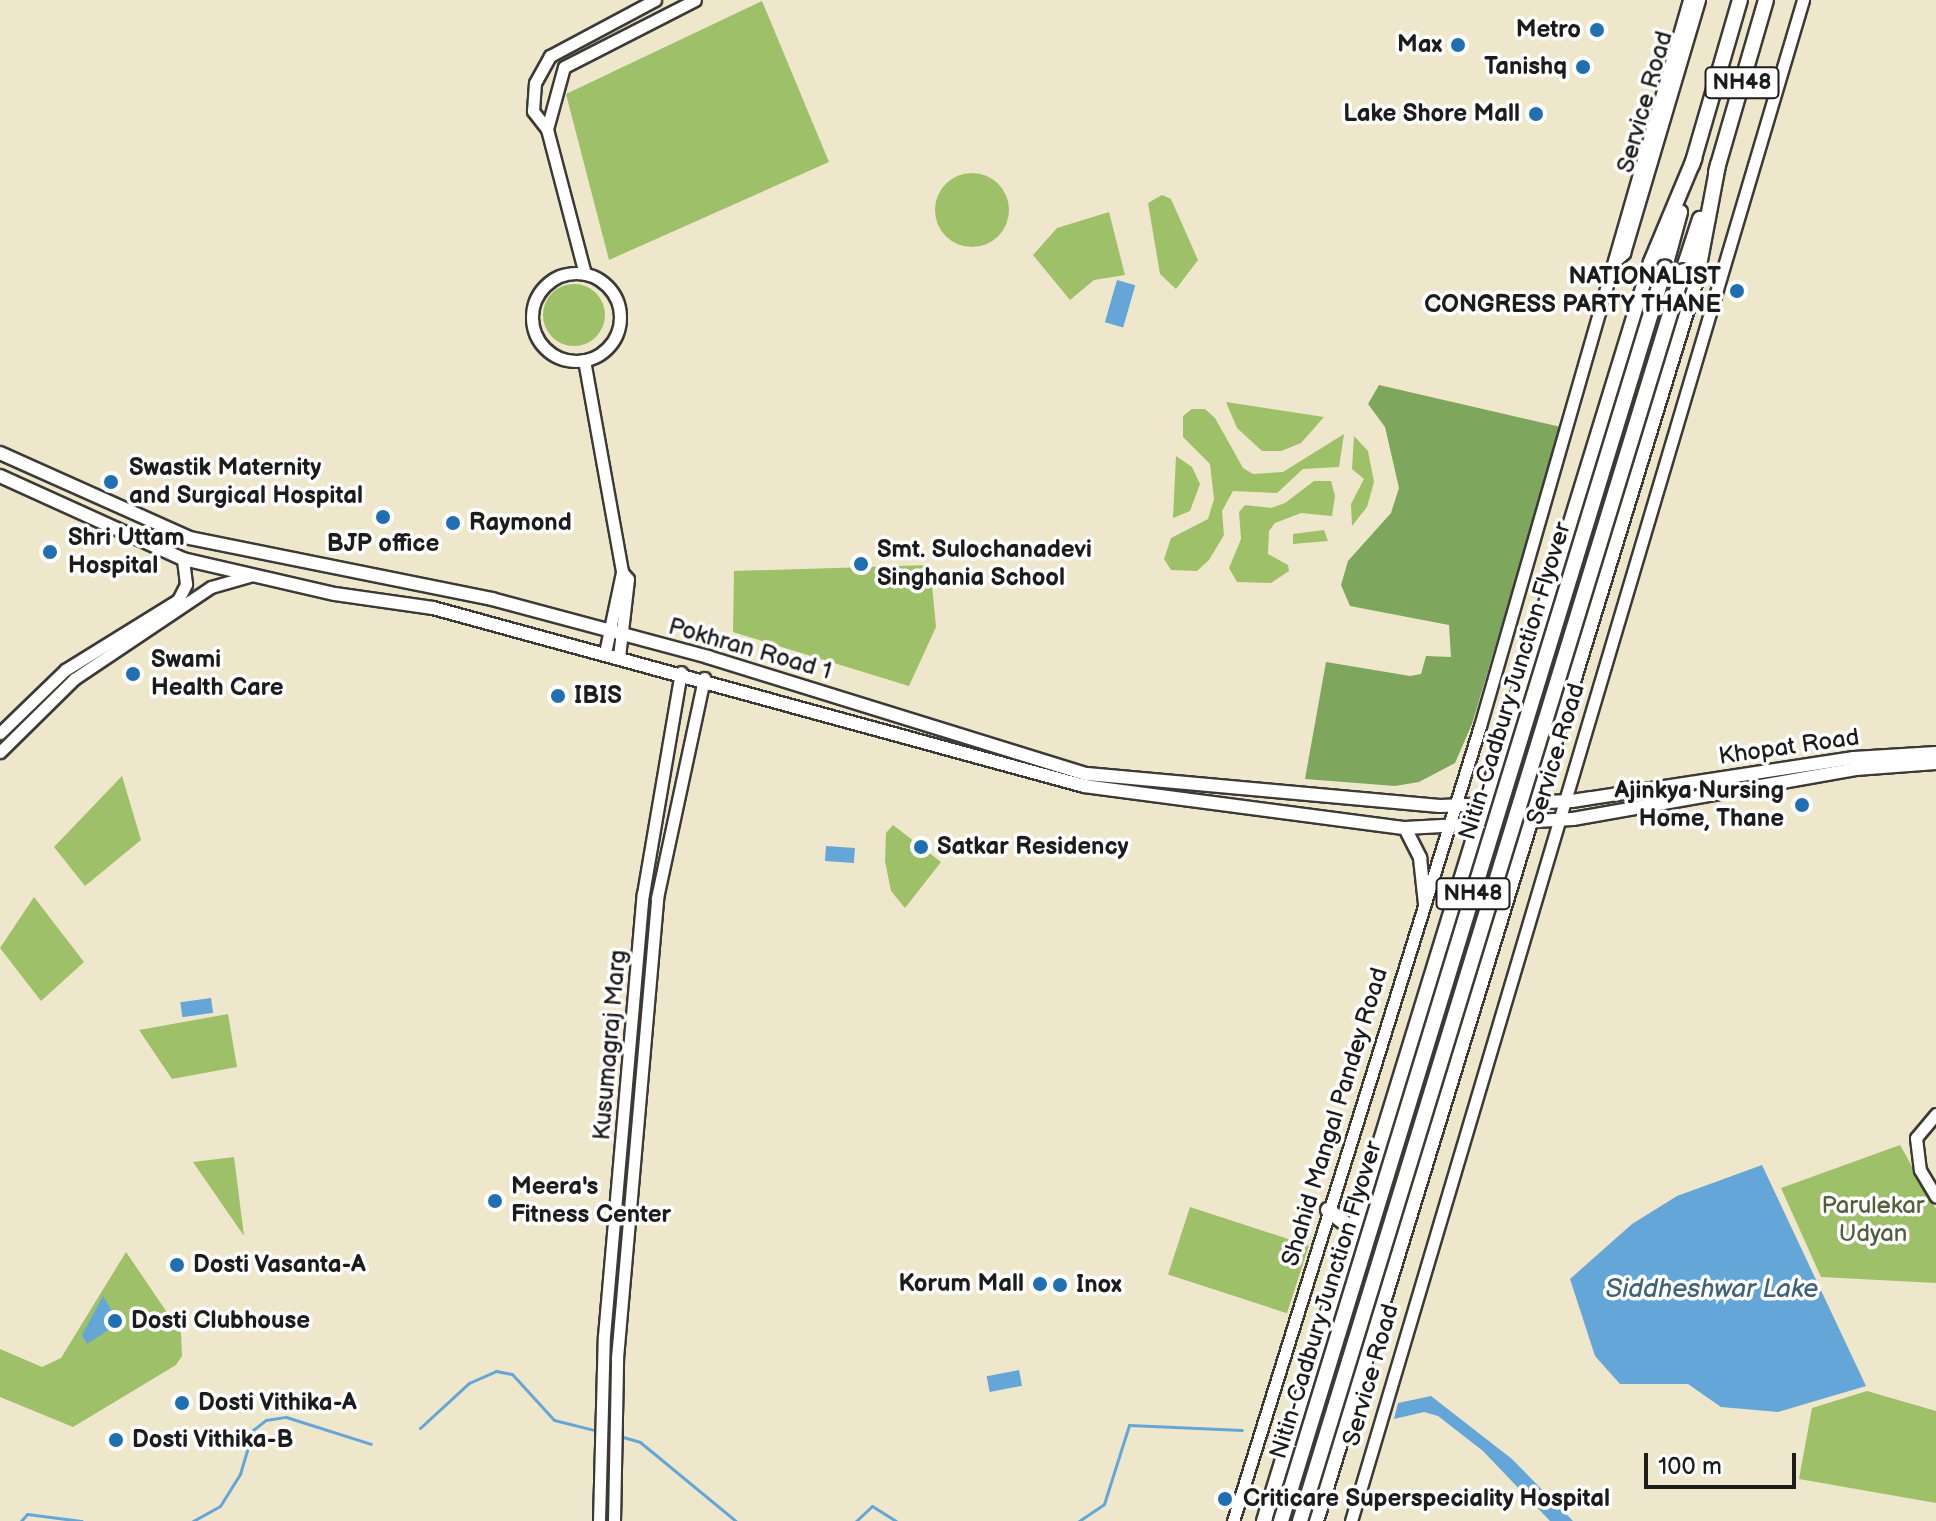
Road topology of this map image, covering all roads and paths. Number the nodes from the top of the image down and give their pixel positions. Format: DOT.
graph roads {
  1 [pos="655,0"];
  2 [pos="695,0"];
  3 [pos="1689,0"];
  4 [pos="1699,0"];
  5 [pos="1740,0"];
  6 [pos="1766,0"];
  7 [pos="1803,0"];
  8 [pos="547,129"];
  9 [pos="1694,159"];
  10 [pos="1718,165"];
  11 [pos="1616,260"];
  12 [pos="585,274"];
  13 [pos="584,360"];
  14 [pos="0,453"];
  15 [pos="0,476"];
  16 [pos="183,559"];
  17 [pos="622,572"];
  18 [pos="249,576"];
  19 [pos="611,633"];
  20 [pos="624,636"];
  21 [pos="605,653"];
  22 [pos="619,657"];
  23 [pos="681,672"];
  24 [pos="704,678"];
  25 [pos="804,687"];
  26 [pos="799,705"];
  27 [pos="1480,726"];
  28 [pos="0,733"];
  29 [pos="0,752"];
  30 [pos="1936,753"];
  31 [pos="1936,763"];
  32 [pos="1820,770"];
  33 [pos="1224,796"];
  34 [pos="1564,801"];
  35 [pos="1536,802"];
  36 [pos="1506,804"];
  37 [pos="1485,805"];
  38 [pos="1455,806"];
  39 [pos="1557,821"];
  40 [pos="1449,823"];
  41 [pos="1530,823"];
  42 [pos="1479,826"];
  43 [pos="1405,828"];
  44 [pos="1425,904"];
  45 [pos="644,974"];
  46 [pos="1933,1115"];
  47 [pos="1936,1197"];
  48 [pos="1328,1210"];
  49 [pos="1352,1229"];
  50 [pos="599,1521"];
  51 [pos="614,1521"];
  52 [pos="1233,1521"];
  53 [pos="1264,1521"];
  54 [pos="1281,1521"];
  55 [pos="1300,1521"];
  56 [pos="1316,1521"];
  57 [pos="1351,1521"];
  1 -- 8 [label="street"];
  2 -- 8 [label="street"];
  3 -- 11 [label="street, Service Road"];
  4 -- 11 [label="street, Service Road"];
  5 -- 9 [label="highway, NH48"];
  6 -- 10 [label="highway, NH48"];
  7 -- 34 [label="street, Service Road"];
  8 -- 12 [label="street"];
  9 -- 37 [label="highway"];
  9 -- 54 [label="highway, Nitin-Cadbury Junction Flyover / NH48, bridge"];
  10 -- 35 [label="highway"];
  10 -- 55 [label="highway, Nitin-Cadbury Junction Flyover / NH48, bridge"];
  11 -- 27 [label="street, Service Road"];
  12 -- 13 [label="street"];
  12 -- 13 [label="street"];
  13 -- 17 [label="street"];
  14 -- 19 [label="main road, Pokhran Road 1"];
  15 -- 16 [label="main road, Pokhran Road 1"];
  16 -- 18 [label="main road, Pokhran Road 1"];
  16 -- 28 [label="street"];
  17 -- 19 [label="street"];
  17 -- 20 [label="street"];
  18 -- 21 [label="main road, Pokhran Road 1"];
  18 -- 29 [label="street"];
  19 -- 20 [label="main road, Pokhran Road 1"];
  19 -- 21 [label="street"];
  20 -- 22 [label="street"];
  20 -- 25 [label="main road, Pokhran Road 1"];
  21 -- 22 [label="main road, Pokhran Road 1"];
  22 -- 23 [label="main road, Pokhran Road 1"];
  23 -- 24 [label="main road, Pokhran Road 1"];
  23 -- 45 [label="street, Kusumagraj Marg"];
  24 -- 26 [label="main road, Pokhran Road 1"];
  24 -- 45 [label="street"];
  25 -- 26 [label="main road"];
  25 -- 33 [label="main road, Pokhran Road 1"];
  26 -- 33 [label="main road, Pokhran Road 1"];
  27 -- 38 [label="street, Shahid Mangal Pandey Road"];
  30 -- 32 [label="main road, Khopat Road"];
  31 -- 32 [label="main road, Khopat Road"];
  32 -- 34 [label="main road, Khopat Road"];
  32 -- 39 [label="main road, Khopat Road"];
  33 -- 38 [label="main road, Pokhran Road 1"];
  33 -- 43 [label="main road, Pokhran Road 1"];
  34 -- 35 [label="main road, Khopat Road"];
  34 -- 39 [label="street, Service Road"];
  35 -- 36 [label="main road, Khopat Road"];
  35 -- 41 [label="highway"];
  36 -- 37 [label="main road, Pokhran Road 1"];
  37 -- 38 [label="main road, Pokhran Road 1"];
  37 -- 42 [label="highway"];
  38 -- 40 [label="street, Shahid Mangal Pandey Road"];
  39 -- 41 [label="main road, Khopat Road"];
  39 -- 57 [label="street, Service Road"];
  40 -- 42 [label="main road, Pokhran Road 1"];
  40 -- 43 [label="main road, Pokhran Road 1"];
  40 -- 44 [label="street, Shahid Mangal Pandey Road"];
  41 -- 42 [label="main road, Khopat Road"];
  41 -- 56 [label="highway"];
  42 -- 49 [label="highway"];
  43 -- 44 [label="main road"];
  44 -- 48 [label="street, Shahid Mangal Pandey Road"];
  45 -- 50 [label="street, Kusumagraj Marg"];
  45 -- 51 [label="street"];
  46 -- 47 [label="street"];
  48 -- 49 [label="highway"];
  48 -- 52 [label="street, Shahid Mangal Pandey Road"];
  49 -- 53 [label="highway"];
}
